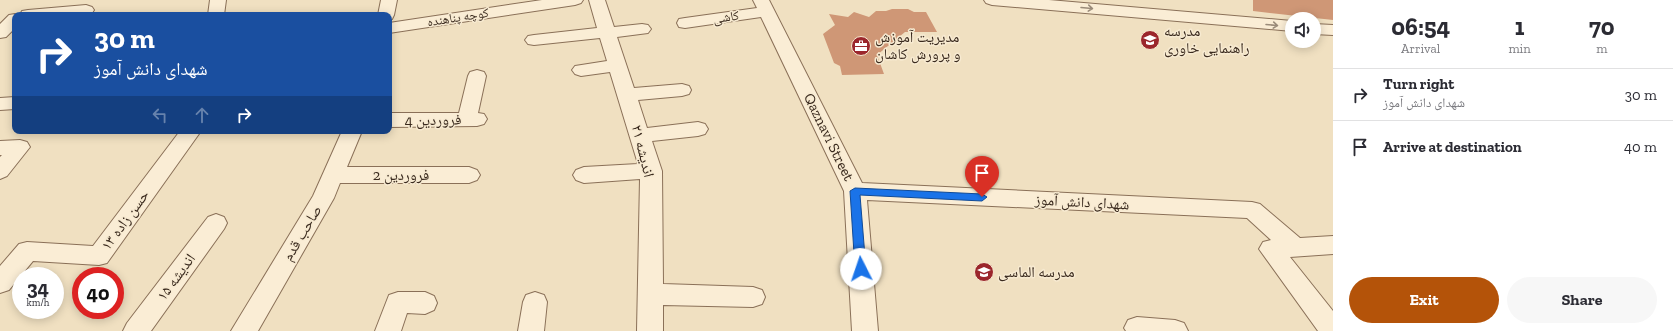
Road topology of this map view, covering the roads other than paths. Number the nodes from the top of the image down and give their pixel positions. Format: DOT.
graph roads {
  1 [pos="35,0"];
  2 [pos="218,0"];
  3 [pos="389,0"];
  4 [pos="575,0"];
  5 [pos="597,0"];
  6 [pos="992,0"];
  7 [pos="1051,2"];
  8 [pos="764,6"];
  9 [pos="86,10"];
  10 [pos="22,12"];
  11 [pos="68,12"];
  12 [pos="216,12"];
  13 [pos="387,12"];
  14 [pos="12,21"];
  15 [pos="685,24"];
  16 [pos="1285,25"];
  17 [pos="392,28"];
  18 [pos="642,29"];
  19 [pos="1321,29"];
  20 [pos="1333,30"];
  21 [pos="608,32"];
  22 [pos="0,33"];
  23 [pos="534,40"];
  24 [pos="618,65"];
  25 [pos="581,70"];
  26 [pos="477,76"];
  27 [pos="682,90"];
  28 [pos="628,95"];
  29 [pos="12,103"];
  30 [pos="0,104"];
  31 [pos="392,120"];
  32 [pos="698,129"];
  33 [pos="189,134"];
  34 [pos="351,134"];
  35 [pos="640,136"];
  36 [pos="0,148"];
  37 [pos="0,171"];
  38 [pos="651,171"];
  39 [pos="333,174"];
  40 [pos="470,175"];
  41 [pos="584,175"];
  42 [pos="855,191"];
  43 [pos="216,223"];
  44 [pos="1333,245"];
  45 [pos="1294,247"];
  46 [pos="0,283"];
  47 [pos="650,294"];
  48 [pos="753,297"];
  49 [pos="535,302"];
  50 [pos="425,303"];
  51 [pos="1137,328"];
  52 [pos="1333,330"];
  53 [pos="136,331"];
  54 [pos="244,331"];
  55 [pos="388,331"];
  56 [pos="531,331"];
  57 [pos="650,331"];
  58 [pos="865,331"];
  59 [pos="1175,331"];
  1 -- 10 [label="street"];
  2 -- 12 [label="street"];
  3 -- 13 [label="street"];
  4 -- 17 [label="street, کوچه پناهنده"];
  5 -- 21 [label="street, اندیشه ۲۱"];
  6 -- 7 [label="street"];
  7 -- 16 [label="street, one-way"];
  8 -- 15 [label="street, کاشی"];
  8 -- 42 [label="street, Qaznavi Street"];
  9 -- 11 [label="street"];
  14 -- 22 [label="street"];
  18 -- 21 [label="street"];
  19 -- 20 [label="street"];
  21 -- 23 [label="street"];
  21 -- 24 [label="street, اندیشه ۲۱"];
  24 -- 25 [label="street"];
  24 -- 28 [label="street, اندیشه ۲۱"];
  26 -- 31 [label="street, فروردین 4"];
  27 -- 28 [label="street"];
  28 -- 35 [label="street, اندیشه ۲۱"];
  29 -- 30 [label="street"];
  32 -- 35 [label="street"];
  33 -- 46 [label="street, حسن زاده ۱۳"];
  34 -- 39 [label="street, صاحب قدم"];
  35 -- 38 [label="street, اندیشه ۲۱"];
  36 -- 37 [label="street"];
  38 -- 41 [label="street"];
  38 -- 47 [label="street, اندیشه ۲۱"];
  39 -- 40 [label="street, فروردین 2"];
  39 -- 54 [label="street, صاحب قدم"];
  42 -- 45 [label="street, شهدای دانش آموز"];
  42 -- 58 [label="street, Qaznavi Street"];
  43 -- 53 [label="street, اندیشه ۱۵"];
  44 -- 45 [label="street"];
  45 -- 52 [label="street"];
  47 -- 48 [label="street"];
  47 -- 57 [label="street, اندیشه ۲۱"];
  49 -- 56 [label="street"];
  50 -- 55 [label="street"];
  51 -- 59 [label="street"];
}
